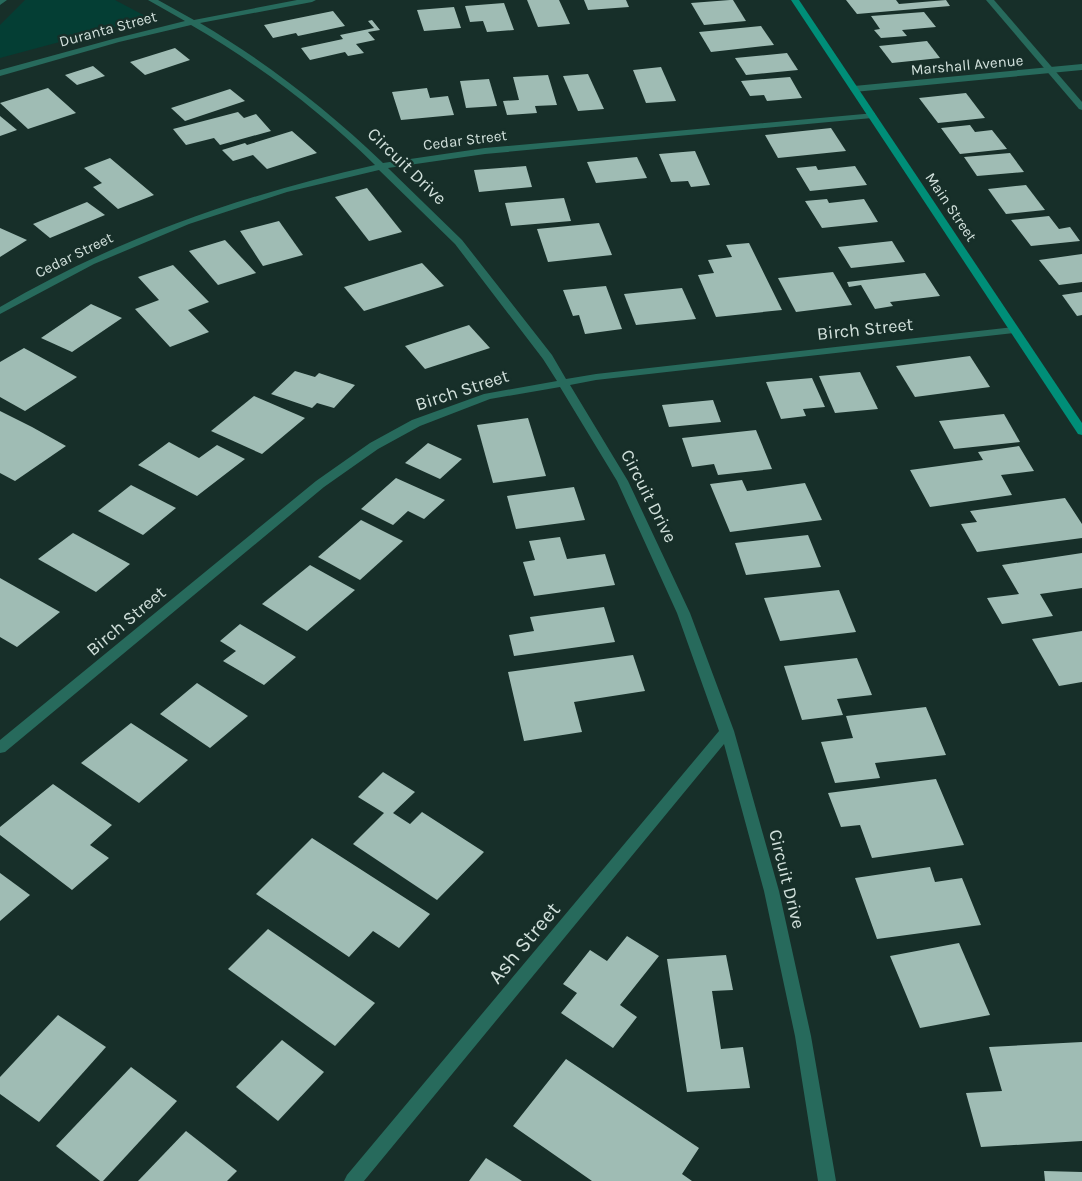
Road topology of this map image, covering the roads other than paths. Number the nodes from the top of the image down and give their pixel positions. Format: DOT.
graph roads {
  1 [pos="3,0"];
  2 [pos="152,0"];
  3 [pos="312,0"];
  4 [pos="795,0"];
  5 [pos="990,0"];
  6 [pos="0,3"];
  7 [pos="192,21"];
  8 [pos="1082,68"];
  9 [pos="1051,71"];
  10 [pos="0,73"];
  11 [pos="854,89"];
  12 [pos="1082,107"];
  13 [pos="872,115"];
  14 [pos="385,166"];
  15 [pos="0,311"];
  16 [pos="1014,330"];
  17 [pos="565,382"];
  18 [pos="1079,420"];
  19 [pos="1082,431"];
  20 [pos="727,731"];
  21 [pos="0,748"];
  22 [pos="353,1181"];
  23 [pos="827,1181"];
  1 -- 6 [label="street"];
  2 -- 7 [label="street, Circuit Drive"];
  3 -- 7 [label="street, Duranta Street"];
  4 -- 11 [label="street, Main Street"];
  5 -- 9 [label="street"];
  7 -- 10 [label="street, Duranta Street"];
  7 -- 14 [label="street, Circuit Drive"];
  8 -- 9 [label="street, Marshall Avenue"];
  9 -- 11 [label="street, Marshall Avenue"];
  9 -- 12 [label="street"];
  11 -- 13 [label="street, Main Street"];
  13 -- 14 [label="street, Cedar Street"];
  13 -- 16 [label="street, Main Street"];
  14 -- 15 [label="street, Cedar Street"];
  14 -- 17 [label="street, Circuit Drive"];
  16 -- 17 [label="street, Birch Street"];
  16 -- 18 [label="street, Main Street"];
  17 -- 20 [label="street, Circuit Drive"];
  17 -- 21 [label="street, Birch Street"];
  18 -- 19 [label="street, Main Street"];
  20 -- 22 [label="street, Ash Street"];
  20 -- 23 [label="street, Circuit Drive"];
}
